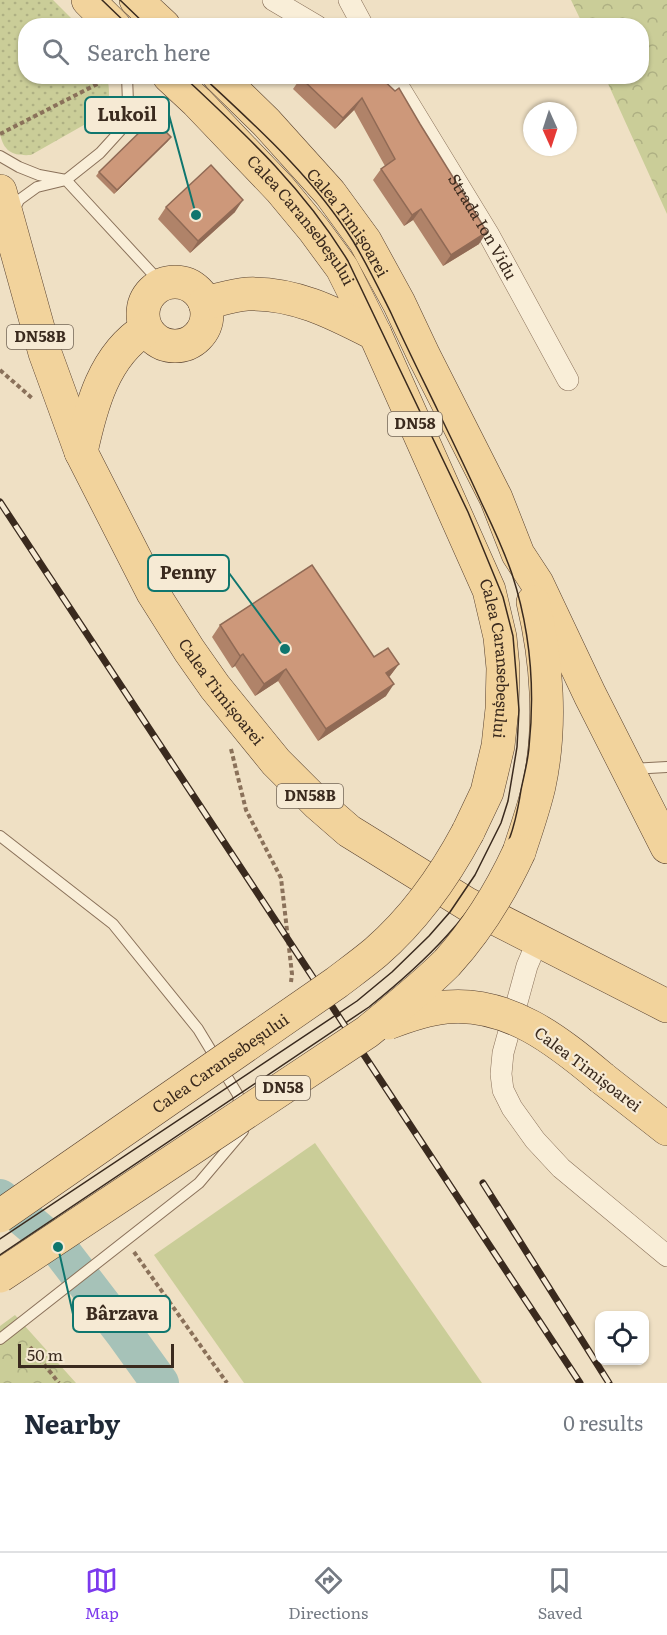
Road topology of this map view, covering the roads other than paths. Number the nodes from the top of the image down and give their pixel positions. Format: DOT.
graph roads {
  1 [pos="88,0"];
  2 [pos="136,0"];
  3 [pos="273,0"];
  4 [pos="349,0"];
  5 [pos="106,18"];
  6 [pos="155,18"];
  7 [pos="303,18"];
  8 [pos="359,18"];
  9 [pos="127,84"];
  10 [pos="178,84"];
  11 [pos="227,84"];
  12 [pos="397,84"];
  13 [pos="0,156"];
  14 [pos="66,180"];
  15 [pos="4,205"];
  16 [pos="162,284"];
  17 [pos="205,303"];
  18 [pos="146,329"];
  19 [pos="375,334"];
  20 [pos="568,380"];
  21 [pos="81,452"];
  22 [pos="518,554"];
  23 [pos="667,767"];
  24 [pos="628,769"];
  25 [pos="0,836"];
  26 [pos="667,847"];
  27 [pos="538,940"];
  28 [pos="667,1006"];
  29 [pos="367,1032"];
  30 [pos="667,1129"];
  31 [pos="0,1216"];
  32 [pos="667,1256"];
  33 [pos="0,1276"];
  34 [pos="0,1339"];
  1 -- 5 [label="main road"];
  2 -- 6 [label="main road"];
  3 -- 7 [label="street"];
  4 -- 8 [label="street"];
  9 -- 14 [label="lane"];
  10 -- 19 [label="main road, Calea Caransebeșului / DN58"];
  11 -- 22 [label="main road, Calea Timișoarei / DN58"];
  12 -- 20 [label="street, Strada Ion Vidu"];
  13 -- 14 [label="lane"];
  14 -- 15 [label="lane"];
  14 -- 16 [label="lane"];
  15 -- 21 [label="main road, Calea Timișoarei / DN58B"];
  16 -- 17 [label="main road"];
  16 -- 18 [label="main road"];
  17 -- 18 [label="main road"];
  17 -- 19 [label="main road"];
  18 -- 21 [label="main road"];
  19 -- 31 [label="main road, Calea Caransebeșului / DN58, bridge"];
  21 -- 27 [label="main road, Calea Timișoarei / DN58B"];
  22 -- 24 [label="main road, Calea Timișoarei"];
  22 -- 29 [label="main road, DN58, bridge"];
  23 -- 24 [label="lane"];
  24 -- 26 [label="main road, Calea Timișoarei"];
  25 -- 34 [label="lane"];
  27 -- 28 [label="main road, Calea Timișoarei / DN58B"];
  27 -- 32 [label="street"];
  29 -- 30 [label="main road, Calea Timișoarei, bridge"];
  29 -- 33 [label="main road, DN58, bridge"];
}
